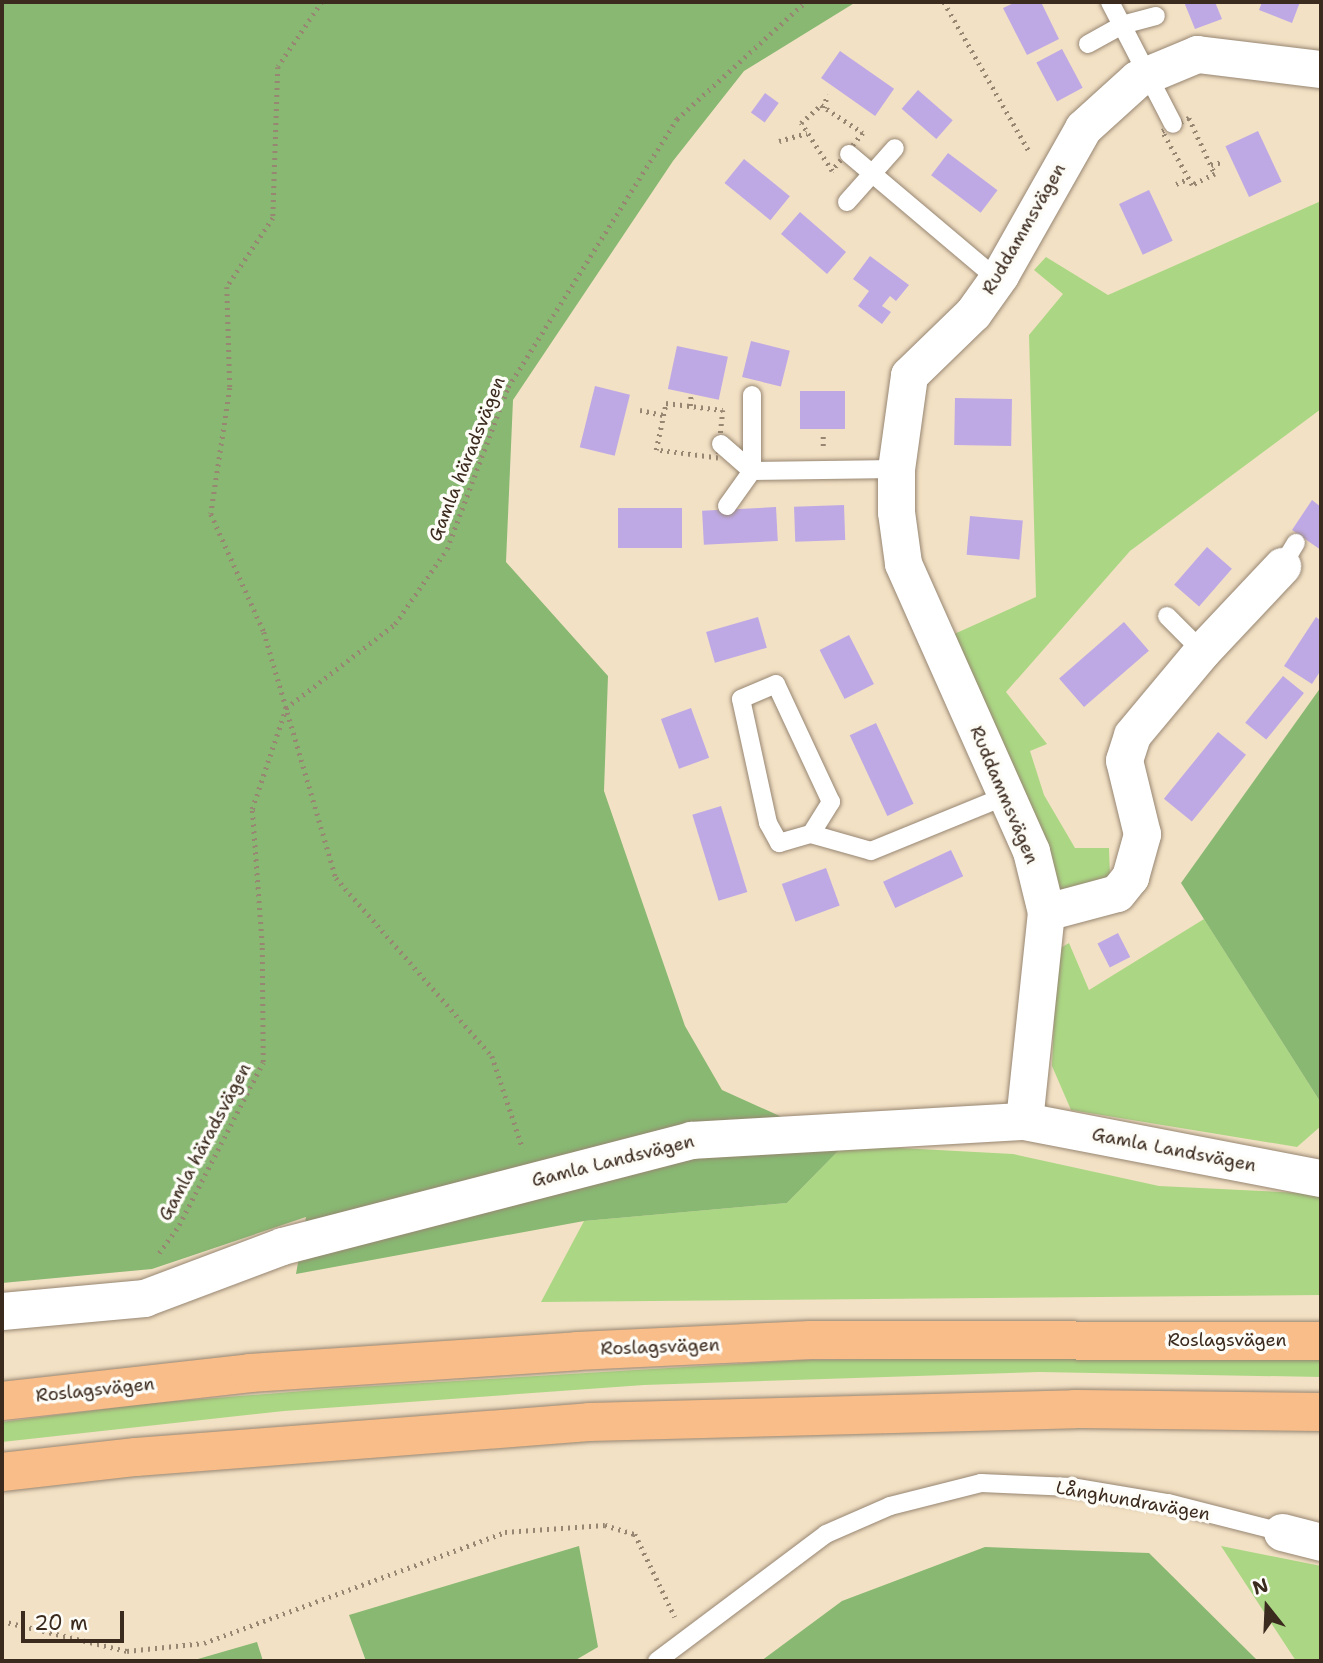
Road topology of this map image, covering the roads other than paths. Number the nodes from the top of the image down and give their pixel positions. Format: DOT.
graph roads {
  1 [pos="1110,2"];
  2 [pos="1156,16"];
  3 [pos="1122,25"];
  4 [pos="1088,44"];
  5 [pos="1320,65"];
  6 [pos="1149,75"];
  7 [pos="1173,124"];
  8 [pos="895,148"];
  9 [pos="849,155"];
  10 [pos="871,174"];
  11 [pos="847,202"];
  12 [pos="997,279"];
  13 [pos="752,396"];
  14 [pos="720,451"];
  15 [pos="896,469"];
  16 [pos="752,471"];
  17 [pos="727,506"];
  18 [pos="1289,554"];
  19 [pos="1167,616"];
  20 [pos="1202,651"];
  21 [pos="1006,796"];
  22 [pos="811,834"];
  23 [pos="1046,912"];
  24 [pos="1024,1121"];
  25 [pos="1321,1178"];
  26 [pos="2,1311"];
  27 [pos="1321,1341"];
  28 [pos="2,1401"];
  29 [pos="1321,1412"];
  30 [pos="2,1472"];
  31 [pos="1282,1532"];
  32 [pos="1321,1542"];
  33 [pos="657,1661"];
  1 -- 3 [label="lane"];
  2 -- 3 [label="lane"];
  3 -- 4 [label="lane"];
  3 -- 6 [label="lane"];
  5 -- 6 [label="street, Ruddammsvägen"];
  6 -- 7 [label="lane"];
  6 -- 12 [label="street, Ruddammsvägen"];
  8 -- 10 [label="lane"];
  9 -- 10 [label="lane"];
  10 -- 11 [label="lane"];
  10 -- 12 [label="lane"];
  12 -- 15 [label="street, Ruddammsvägen"];
  13 -- 16 [label="lane"];
  14 -- 16 [label="lane"];
  15 -- 16 [label="lane"];
  15 -- 21 [label="street, Ruddammsvägen"];
  16 -- 17 [label="lane"];
  18 -- 20 [label="street"];
  19 -- 20 [label="lane"];
  20 -- 23 [label="street"];
  21 -- 22 [label="lane"];
  21 -- 23 [label="street, Ruddammsvägen"];
  22 -- 22 [label="lane"];
  23 -- 24 [label="street, Ruddammsvägen"];
  24 -- 25 [label="street, Gamla Landsvägen"];
  24 -- 26 [label="street, Gamla Landsvägen"];
  27 -- 28 [label="main road, Roslagsvägen"];
  29 -- 30 [label="main road"];
  31 -- 32 [label="street, Långhundravägen"];
  31 -- 33 [label="lane, Långhundravägen"];
}
